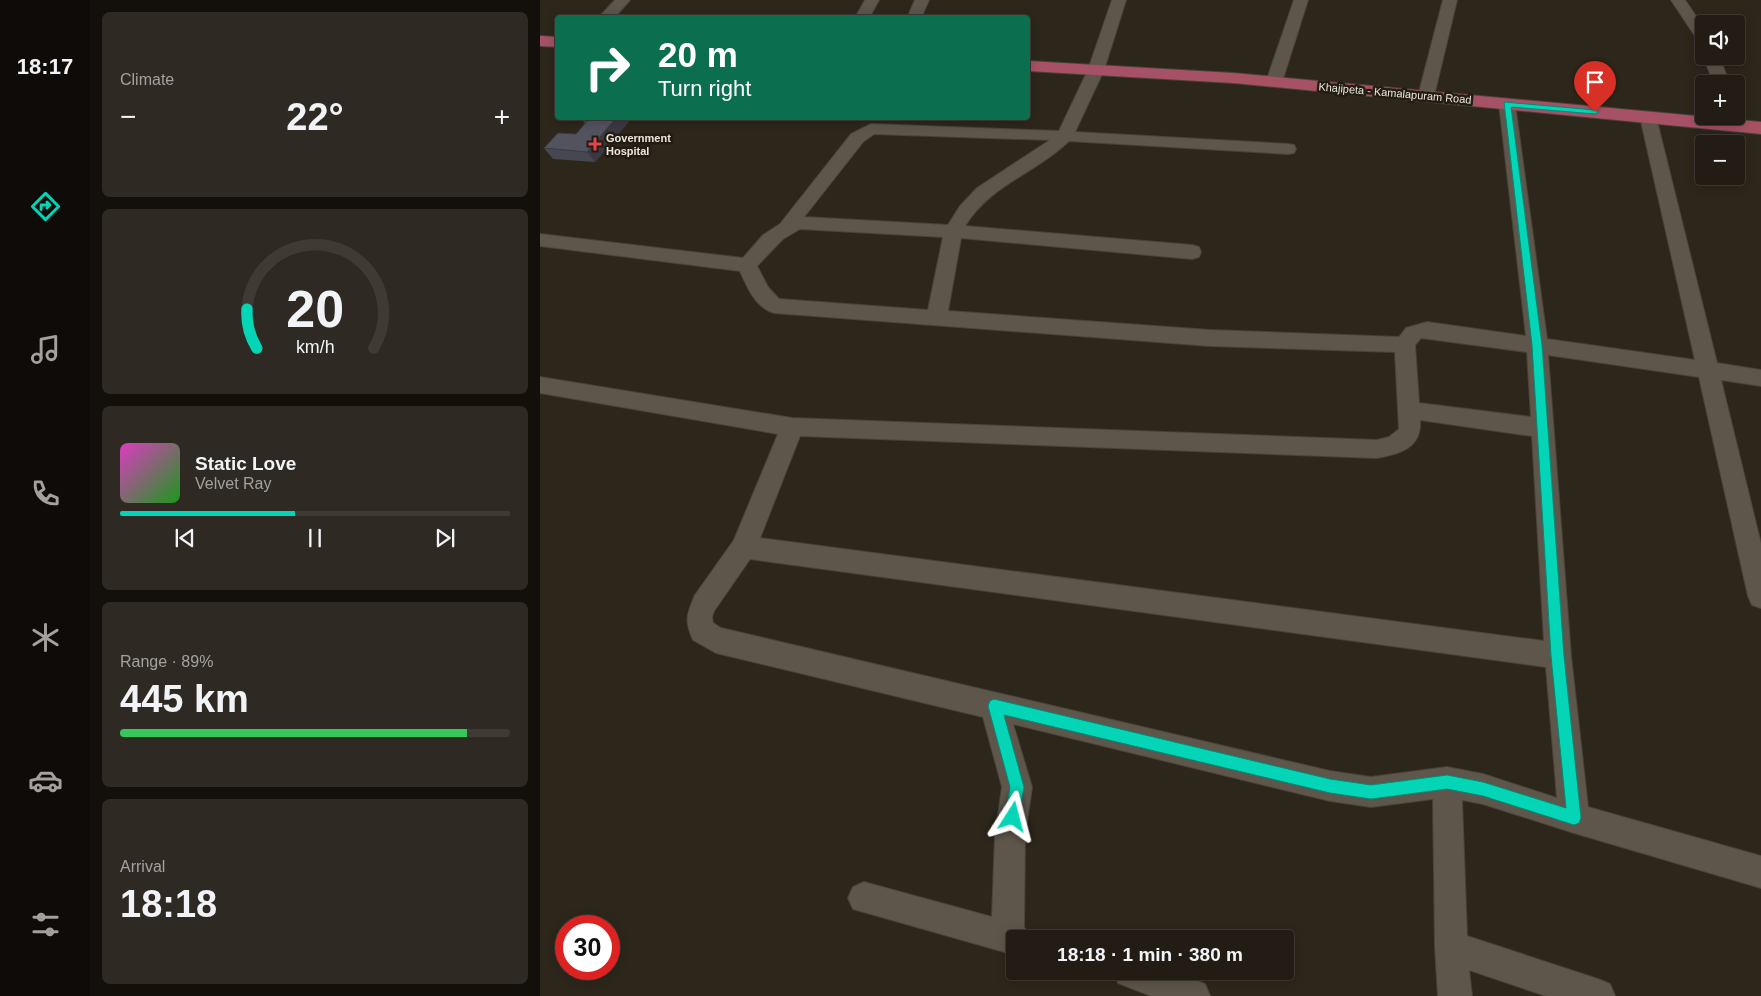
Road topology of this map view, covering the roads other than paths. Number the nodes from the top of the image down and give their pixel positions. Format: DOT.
graph roads {
  1 [pos="623,0"];
  2 [pos="872,0"];
  3 [pos="922,0"];
  4 [pos="1119,0"];
  5 [pos="1301,0"];
  6 [pos="1450,0"];
  7 [pos="1678,0"];
  8 [pos="609,15"];
  9 [pos="864,15"];
  10 [pos="915,15"];
  11 [pos="1695,26"];
  12 [pos="540,41"];
  13 [pos="555,42"];
  14 [pos="1030,66"];
  15 [pos="1096,70"];
  16 [pos="1274,82"];
  17 [pos="1426,96"];
  18 [pos="1507,104"];
  19 [pos="1648,117"];
  20 [pos="1695,119"];
  21 [pos="1745,124"];
  22 [pos="1761,128"];
  23 [pos="1065,136"];
  24 [pos="1288,149"];
  25 [pos="788,225"];
  26 [pos="953,231"];
  27 [pos="540,240"];
  28 [pos="1192,252"];
  29 [pos="747,265"];
  30 [pos="936,318"];
  31 [pos="1537,345"];
  32 [pos="1405,346"];
  33 [pos="1709,372"];
  34 [pos="1761,378"];
  35 [pos="540,385"];
  36 [pos="1408,410"];
  37 [pos="792,426"];
  38 [pos="1542,428"];
  39 [pos="744,547"];
  40 [pos="1761,596"];
  41 [pos="1558,656"];
  42 [pos="994,706"];
  43 [pos="1447,782"];
  44 [pos="1574,818"];
  45 [pos="1761,872"];
  46 [pos="864,898"];
  47 [pos="1012,930"];
  48 [pos="1006,936"];
  49 [pos="1450,947"];
  50 [pos="1153,980"];
  51 [pos="1193,996"];
  52 [pos="1455,996"];
  53 [pos="1598,996"];
  1 -- 8 [label="street"];
  2 -- 9 [label="street"];
  3 -- 10 [label="street"];
  4 -- 15 [label="street"];
  5 -- 16 [label="street"];
  6 -- 17 [label="street"];
  7 -- 11 [label="street"];
  12 -- 13 [label="main road"];
  14 -- 15 [label="main road, Khajipeta - Kamalapuram Road"];
  15 -- 16 [label="main road, Khajipeta - Kamalapuram Road"];
  15 -- 23 [label="street"];
  16 -- 17 [label="main road, Khajipeta - Kamalapuram Road"];
  17 -- 18 [label="main road, Khajipeta - Kamalapuram Road"];
  18 -- 19 [label="main road, Khajipeta - Kamalapuram Road"];
  18 -- 31 [label="street"];
  19 -- 20 [label="main road, Khajipeta - Kamalapuram Road"];
  19 -- 33 [label="street"];
  21 -- 22 [label="main road, Khajipeta - Kamalapuram Road"];
  23 -- 24 [label="street"];
  23 -- 25 [label="street"];
  23 -- 26 [label="street"];
  25 -- 26 [label="street"];
  25 -- 29 [label="street"];
  26 -- 28 [label="street"];
  26 -- 30 [label="street"];
  27 -- 29 [label="street"];
  29 -- 30 [label="street"];
  30 -- 32 [label="street"];
  31 -- 32 [label="street"];
  31 -- 33 [label="street"];
  31 -- 38 [label="street"];
  32 -- 36 [label="street"];
  33 -- 34 [label="street"];
  33 -- 40 [label="street"];
  35 -- 37 [label="street"];
  36 -- 37 [label="street"];
  36 -- 38 [label="street"];
  37 -- 39 [label="street"];
  38 -- 41 [label="street"];
  39 -- 41 [label="street"];
  39 -- 42 [label="street"];
  41 -- 44 [label="street"];
  42 -- 43 [label="street"];
  42 -- 47 [label="street"];
  43 -- 44 [label="street"];
  43 -- 49 [label="street"];
  44 -- 45 [label="street"];
  46 -- 48 [label="street"];
  49 -- 52 [label="street"];
  49 -- 53 [label="street"];
  50 -- 51 [label="street"];
}
